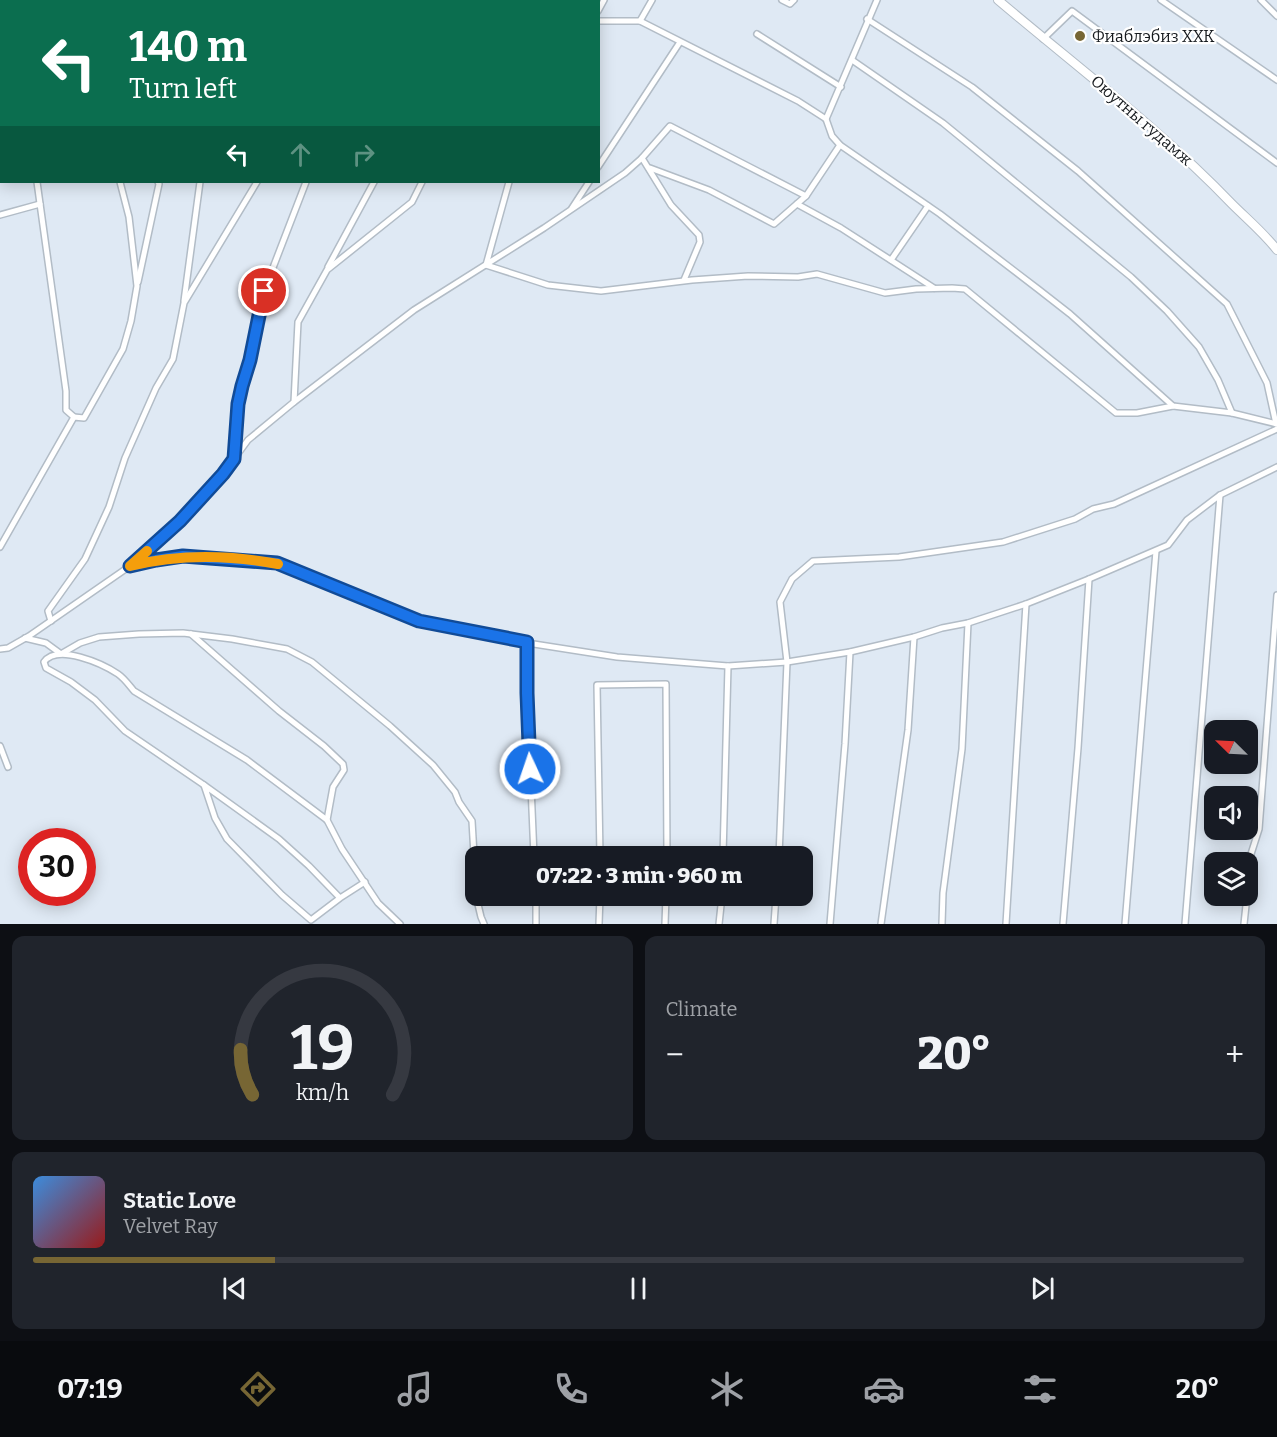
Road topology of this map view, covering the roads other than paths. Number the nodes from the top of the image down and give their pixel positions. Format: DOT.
graph roads {
  1 [pos="652,0"];
  2 [pos="782,0"];
  3 [pos="794,0"];
  4 [pos="877,0"];
  5 [pos="998,0"];
  6 [pos="1161,0"];
  7 [pos="1261,0"];
  8 [pos="1277,16"];
  9 [pos="867,19"];
  10 [pos="600,21"];
  11 [pos="640,21"];
  12 [pos="757,34"];
  13 [pos="1043,39"];
  14 [pos="680,42"];
  15 [pos="852,60"];
  16 [pos="1277,80"];
  17 [pos="841,87"];
  18 [pos="826,119"];
  19 [pos="840,145"];
  20 [pos="642,158"];
  21 [pos="1277,163"];
  22 [pos="600,164"];
  23 [pos="650,168"];
  24 [pos="37,183"];
  25 [pos="120,183"];
  26 [pos="158,183"];
  27 [pos="200,183"];
  28 [pos="256,183"];
  29 [pos="306,183"];
  30 [pos="373,183"];
  31 [pos="422,183"];
  32 [pos="509,183"];
  33 [pos="588,183"];
  34 [pos="806,196"];
  35 [pos="40,204"];
  36 [pos="797,204"];
  37 [pos="928,206"];
  38 [pos="570,210"];
  39 [pos="0,215"];
  40 [pos="1277,250"];
  41 [pos="891,260"];
  42 [pos="486,265"];
  43 [pos="327,270"];
  44 [pos="684,280"];
  45 [pos="137,286"];
  46 [pos="934,288"];
  47 [pos="184,303"];
  48 [pos="294,402"];
  49 [pos="1173,406"];
  50 [pos="1232,413"];
  51 [pos="74,417"];
  52 [pos="1276,426"];
  53 [pos="234,459"];
  54 [pos="1277,467"];
  55 [pos="1220,495"];
  56 [pos="0,547"];
  57 [pos="1156,550"];
  58 [pos="130,566"];
  59 [pos="1089,579"];
  60 [pos="1277,595"];
  61 [pos="1026,604"];
  62 [pos="51,621"];
  63 [pos="968,623"];
  64 [pos="191,634"];
  65 [pos="914,637"];
  66 [pos="25,638"];
  67 [pos="527,642"];
  68 [pos="0,649"];
  69 [pos="850,652"];
  70 [pos="61,654"];
  71 [pos="788,662"];
  72 [pos="728,666"];
  73 [pos="0,746"];
  74 [pos="8,767"];
  75 [pos="204,785"];
  76 [pos="327,820"];
  77 [pos="473,846"];
  78 [pos="534,846"];
  79 [pos="600,846"];
  80 [pos="667,846"];
  81 [pos="723,846"];
  82 [pos="779,846"];
  83 [pos="1252,852"];
  84 [pos="364,882"];
  85 [pos="340,898"];
  86 [pos="478,906"];
  87 [pos="536,906"];
  88 [pos="600,906"];
  89 [pos="666,906"];
  90 [pos="721,906"];
  91 [pos="775,906"];
  92 [pos="1245,906"];
  93 [pos="400,924"];
  94 [pos="484,924"];
  95 [pos="536,924"];
  96 [pos="599,924"];
  97 [pos="665,924"];
  98 [pos="719,924"];
  99 [pos="774,924"];
  100 [pos="830,924"];
  101 [pos="881,924"];
  102 [pos="942,924"];
  103 [pos="1006,924"];
  104 [pos="1063,924"];
  105 [pos="1125,924"];
  106 [pos="1185,924"];
  107 [pos="1244,924"];
  1 -- 11 [label="street"];
  2 -- 3 [label="street"];
  4 -- 9 [label="street"];
  5 -- 13 [label="street, Оюутны гудамж"];
  6 -- 16 [label="street"];
  7 -- 8 [label="street"];
  9 -- 15 [label="street"];
  9 -- 52 [label="street"];
  10 -- 11 [label="street"];
  11 -- 14 [label="street"];
  12 -- 17 [label="street"];
  13 -- 21 [label="street"];
  13 -- 40 [label="street, Оюутны гудамж"];
  14 -- 18 [label="street"];
  14 -- 22 [label="street"];
  15 -- 17 [label="street"];
  15 -- 50 [label="street"];
  17 -- 18 [label="street"];
  18 -- 19 [label="street"];
  19 -- 34 [label="street"];
  19 -- 37 [label="street"];
  20 -- 23 [label="street"];
  20 -- 34 [label="street"];
  20 -- 38 [label="street"];
  23 -- 36 [label="street"];
  23 -- 44 [label="street"];
  24 -- 35 [label="street"];
  25 -- 45 [label="street"];
  26 -- 45 [label="street"];
  27 -- 47 [label="street"];
  28 -- 47 [label="street"];
  29 -- 53 [label="street"];
  30 -- 43 [label="street"];
  31 -- 43 [label="street"];
  32 -- 42 [label="street"];
  33 -- 38 [label="street"];
  34 -- 36 [label="street"];
  35 -- 39 [label="street"];
  35 -- 51 [label="street"];
  36 -- 41 [label="street"];
  37 -- 41 [label="street"];
  37 -- 49 [label="street"];
  38 -- 42 [label="street"];
  41 -- 46 [label="street"];
  42 -- 44 [label="street"];
  42 -- 48 [label="street"];
  43 -- 48 [label="street"];
  44 -- 46 [label="street"];
  45 -- 51 [label="street"];
  46 -- 49 [label="street"];
  47 -- 62 [label="street"];
  48 -- 53 [label="street"];
  49 -- 50 [label="street"];
  50 -- 52 [label="street"];
  51 -- 56 [label="street"];
  52 -- 71 [label="street"];
  53 -- 58 [label="street"];
  54 -- 55 [label="street"];
  55 -- 57 [label="street"];
  55 -- 106 [label="street"];
  57 -- 59 [label="street"];
  57 -- 105 [label="street"];
  58 -- 62 [label="street"];
  58 -- 67 [label="street"];
  59 -- 61 [label="street"];
  59 -- 104 [label="street"];
  60 -- 83 [label="street"];
  61 -- 63 [label="street"];
  61 -- 103 [label="street"];
  62 -- 66 [label="street"];
  63 -- 65 [label="street"];
  63 -- 102 [label="street"];
  64 -- 70 [label="street"];
  64 -- 76 [label="street"];
  64 -- 77 [label="street"];
  65 -- 69 [label="street"];
  65 -- 101 [label="street"];
  66 -- 68 [label="street"];
  66 -- 70 [label="street"];
  67 -- 72 [label="street"];
  67 -- 78 [label="street"];
  69 -- 71 [label="street"];
  69 -- 100 [label="street"];
  70 -- 75 [label="street"];
  70 -- 76 [label="street"];
  71 -- 72 [label="street"];
  71 -- 82 [label="street"];
  72 -- 81 [label="street"];
  73 -- 74 [label="street"];
  75 -- 85 [label="street"];
  75 -- 85 [label="street"];
  76 -- 84 [label="street"];
  79 -- 80 [label="street"];
  84 -- 85 [label="street"];
  84 -- 93 [label="street"];
  86 -- 94 [label="street"];
  87 -- 95 [label="street"];
  88 -- 96 [label="street"];
  89 -- 97 [label="street"];
  90 -- 98 [label="street"];
  91 -- 99 [label="street"];
  92 -- 107 [label="street"];
}
